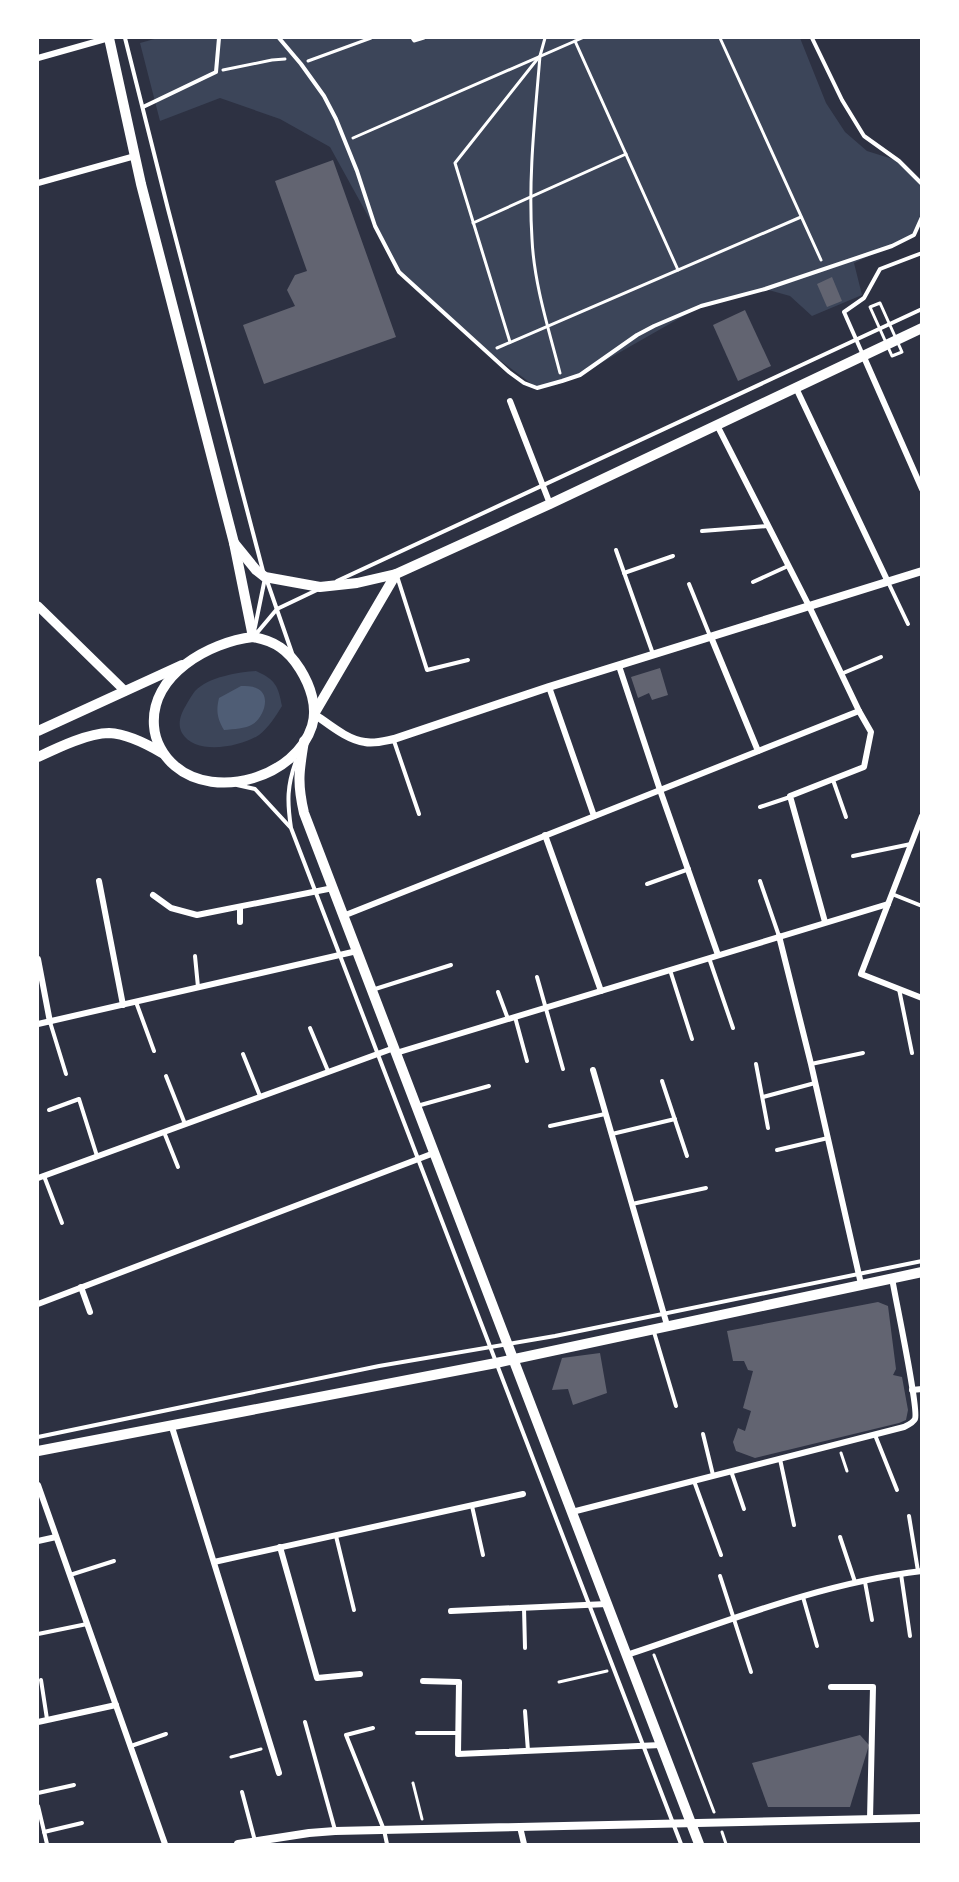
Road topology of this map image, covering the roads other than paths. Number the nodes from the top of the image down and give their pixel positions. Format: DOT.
graph roads {
  1 [pos="109,38"];
  2 [pos="125,38"];
  3 [pos="219,38"];
  4 [pos="279,38"];
  5 [pos="812,38"];
  6 [pos="38,58"];
  7 [pos="143,108"];
  8 [pos="135,156"];
  9 [pos="38,183"];
  10 [pos="921,184"];
  11 [pos="921,217"];
  12 [pos="921,253"];
  13 [pos="921,309"];
  14 [pos="921,328"];
  15 [pos="863,356"];
  16 [pos="796,388"];
  17 [pos="510,401"];
  18 [pos="717,425"];
  19 [pos="921,489"];
  20 [pos="550,504"];
  21 [pos="768,526"];
  22 [pos="702,531"];
  23 [pos="234,543"];
  24 [pos="616,550"];
  25 [pos="673,556"];
  26 [pos="788,566"];
  27 [pos="921,572"];
  28 [pos="624,573"];
  29 [pos="396,574"];
  30 [pos="265,577"];
  31 [pos="753,582"];
  32 [pos="888,582"];
  33 [pos="688,584"];
  34 [pos="38,606"];
  35 [pos="809,606"];
  36 [pos="277,609"];
  37 [pos="908,624"];
  38 [pos="253,637"];
  39 [pos="711,637"];
  40 [pos="653,655"];
  41 [pos="881,657"];
  42 [pos="468,660"];
  43 [pos="191,661"];
  44 [pos="296,662"];
  45 [pos="619,666"];
  46 [pos="841,674"];
  47 [pos="549,687"];
  48 [pos="125,691"];
  49 [pos="859,711"];
  50 [pos="314,714"];
  51 [pos="38,731"];
  52 [pos="394,739"];
  53 [pos="304,741"];
  54 [pos="758,751"];
  55 [pos="165,755"];
  56 [pos="38,757"];
  57 [pos="833,780"];
  58 [pos="230,783"];
  59 [pos="660,790"];
  60 [pos="790,796"];
  61 [pos="760,807"];
  62 [pos="419,814"];
  63 [pos="594,816"];
  64 [pos="921,816"];
  65 [pos="846,817"];
  66 [pos="291,828"];
  67 [pos="545,835"];
  68 [pos="911,844"];
  69 [pos="853,856"];
  70 [pos="689,869"];
  71 [pos="99,880"];
  72 [pos="760,881"];
  73 [pos="647,884"];
  74 [pos="333,888"];
  75 [pos="315,892"];
  76 [pos="892,894"];
  77 [pos="153,895"];
  78 [pos="888,904"];
  79 [pos="921,906"];
  80 [pos="240,907"];
  81 [pos="343,916"];
  82 [pos="240,922"];
  83 [pos="825,922"];
  84 [pos="779,936"];
  85 [pos="357,951"];
  86 [pos="339,955"];
  87 [pos="718,955"];
  88 [pos="195,956"];
  89 [pos="709,958"];
  90 [pos="38,959"];
  91 [pos="451,965"];
  92 [pos="670,970"];
  93 [pos="537,977"];
  94 [pos="198,988"];
  95 [pos="899,989"];
  96 [pos="372,990"];
  97 [pos="601,991"];
  98 [pos="498,992"];
  99 [pos="921,998"];
  100 [pos="136,1002"];
  101 [pos="123,1005"];
  102 [pos="547,1007"];
  103 [pos="511,1018"];
  104 [pos="50,1022"];
  105 [pos="38,1024"];
  106 [pos="310,1028"];
  107 [pos="733,1028"];
  108 [pos="692,1039"];
  109 [pos="154,1051"];
  110 [pos="395,1051"];
  111 [pos="863,1053"];
  112 [pos="912,1053"];
  113 [pos="243,1054"];
  114 [pos="378,1054"];
  115 [pos="527,1061"];
  116 [pos="756,1064"];
  117 [pos="811,1064"];
  118 [pos="563,1069"];
  119 [pos="593,1070"];
  120 [pos="328,1072"];
  121 [pos="66,1074"];
  122 [pos="166,1076"];
  123 [pos="662,1081"];
  124 [pos="816,1082"];
  125 [pos="489,1086"];
  126 [pos="260,1097"];
  127 [pos="762,1097"];
  128 [pos="416,1106"];
  129 [pos="49,1110"];
  130 [pos="606,1113"];
  131 [pos="675,1119"];
  132 [pos="185,1124"];
  133 [pos="550,1126"];
  134 [pos="768,1128"];
  135 [pos="164,1132"];
  136 [pos="612,1134"];
  137 [pos="828,1138"];
  138 [pos="777,1150"];
  139 [pos="434,1153"];
  140 [pos="98,1156"];
  141 [pos="687,1156"];
  142 [pos="418,1159"];
  143 [pos="178,1167"];
  144 [pos="41,1177"];
  145 [pos="706,1188"];
  146 [pos="632,1204"];
  147 [pos="62,1223"];
  148 [pos="921,1261"];
  149 [pos="921,1272"];
  150 [pos="892,1278"];
  151 [pos="860,1279"];
  152 [pos="81,1287"];
  153 [pos="38,1304"];
  154 [pos="90,1312"];
  155 [pos="664,1313"];
  156 [pos="667,1325"];
  157 [pos="653,1328"];
  158 [pos="508,1344"];
  159 [pos="490,1347"];
  160 [pos="513,1359"];
  161 [pos="496,1363"];
  162 [pos="921,1389"];
  163 [pos="912,1390"];
  164 [pos="676,1406"];
  165 [pos="171,1424"];
  166 [pos="704,1434"];
  167 [pos="874,1435"];
  168 [pos="38,1437"];
  169 [pos="38,1451"];
  170 [pos="780,1459"];
  171 [pos="731,1471"];
  172 [pos="714,1476"];
  173 [pos="694,1481"];
  174 [pos="38,1485"];
  175 [pos="897,1490"];
  176 [pos="523,1494"];
  177 [pos="472,1505"];
  178 [pos="744,1509"];
  179 [pos="572,1512"];
  180 [pos="909,1516"];
  181 [pos="794,1525"];
  182 [pos="336,1535"];
  183 [pos="56,1537"];
  184 [pos="840,1537"];
  185 [pos="38,1540"];
  186 [pos="280,1547"];
  187 [pos="483,1555"];
  188 [pos="721,1555"];
  189 [pos="114,1561"];
  190 [pos="214,1562"];
  191 [pos="920,1571"];
  192 [pos="901,1574"];
  193 [pos="69,1575"];
  194 [pos="720,1576"];
  195 [pos="865,1582"];
  196 [pos="855,1584"];
  197 [pos="803,1597"];
  198 [pos="607,1604"];
  199 [pos="589,1605"];
  200 [pos="524,1608"];
  201 [pos="354,1610"];
  202 [pos="451,1611"];
  203 [pos="735,1619"];
  204 [pos="872,1620"];
  205 [pos="87,1624"];
  206 [pos="38,1634"];
  207 [pos="910,1636"];
  208 [pos="817,1646"];
  209 [pos="525,1648"];
  210 [pos="627,1655"];
  211 [pos="751,1672"];
  212 [pos="360,1674"];
  213 [pos="41,1680"];
  214 [pos="423,1681"];
  215 [pos="831,1687"];
  216 [pos="116,1705"];
  217 [pos="525,1711"];
  218 [pos="48,1720"];
  219 [pos="38,1722"];
  220 [pos="305,1722"];
  221 [pos="373,1728"];
  222 [pos="417,1733"];
  223 [pos="458,1733"];
  224 [pos="166,1734"];
  225 [pos="643,1745"];
  226 [pos="661,1745"];
  227 [pos="130,1746"];
  228 [pos="528,1751"];
  229 [pos="279,1773"];
  230 [pos="74,1785"];
  231 [pos="242,1792"];
  232 [pos="38,1793"];
  233 [pos="38,1806"];
  234 [pos="921,1818"];
  235 [pos="870,1819"];
  236 [pos="82,1823"];
  237 [pos="673,1824"];
  238 [pos="691,1824"];
  239 [pos="520,1827"];
  240 [pos="384,1830"];
  241 [pos="335,1831"];
  242 [pos="44,1832"];
  243 [pos="255,1841"];
  244 [pos="275,1841"];
  245 [pos="47,1845"];
  246 [pos="165,1845"];
  247 [pos="238,1845"];
  248 [pos="387,1845"];
  249 [pos="524,1845"];
  250 [pos="681,1845"];
  251 [pos="699,1845"];
  1 -- 6 [label="street"];
  1 -- 8 [label="main road"];
  2 -- 7 [label="lane"];
  3 -- 7 [label="lane"];
  4 -- 11 [label="lane"];
  5 -- 10 [label="lane"];
  7 -- 30 [label="lane"];
  8 -- 9 [label="street"];
  8 -- 23 [label="main road"];
  12 -- 15 [label="lane"];
  13 -- 36 [label="lane"];
  14 -- 15 [label="main road"];
  15 -- 16 [label="main road"];
  15 -- 19 [label="street"];
  16 -- 18 [label="main road"];
  16 -- 32 [label="street"];
  17 -- 20 [label="street"];
  18 -- 20 [label="main road"];
  18 -- 21 [label="street"];
  20 -- 29 [label="main road"];
  21 -- 22 [label="lane"];
  21 -- 26 [label="street"];
  23 -- 30 [label="main road"];
  23 -- 38 [label="main road"];
  24 -- 28 [label="lane"];
  25 -- 28 [label="lane"];
  26 -- 31 [label="lane"];
  26 -- 35 [label="street"];
  27 -- 32 [label="street"];
  28 -- 40 [label="lane"];
  29 -- 30 [label="main road"];
  29 -- 42 [label="lane"];
  29 -- 50 [label="main road"];
  30 -- 36 [label="lane"];
  30 -- 38 [label="lane"];
  32 -- 35 [label="street"];
  32 -- 37 [label="lane"];
  33 -- 39 [label="lane"];
  34 -- 48 [label="main road"];
  35 -- 39 [label="street"];
  35 -- 46 [label="street"];
  36 -- 38 [label="lane"];
  36 -- 44 [label="lane"];
  38 -- 43 [label="main road"];
  38 -- 44 [label="main road"];
  39 -- 40 [label="street"];
  39 -- 54 [label="street"];
  40 -- 45 [label="street"];
  41 -- 46 [label="lane"];
  43 -- 48 [label="main road"];
  43 -- 55 [label="main road"];
  44 -- 50 [label="main road"];
  45 -- 47 [label="street"];
  45 -- 59 [label="street"];
  46 -- 49 [label="street"];
  47 -- 52 [label="street"];
  47 -- 63 [label="street"];
  48 -- 51 [label="main road"];
  49 -- 54 [label="street"];
  49 -- 57 [label="street"];
  50 -- 52 [label="street"];
  50 -- 53 [label="main road"];
  52 -- 62 [label="lane"];
  53 -- 58 [label="main road"];
  53 -- 66 [label="lane"];
  53 -- 74 [label="main road"];
  54 -- 59 [label="street"];
  55 -- 56 [label="main road"];
  55 -- 58 [label="main road"];
  57 -- 60 [label="street"];
  57 -- 65 [label="lane"];
  58 -- 66 [label="lane"];
  59 -- 63 [label="street"];
  59 -- 70 [label="street"];
  60 -- 61 [label="lane"];
  60 -- 83 [label="street"];
  63 -- 67 [label="street"];
  64 -- 68 [label="street"];
  66 -- 75 [label="lane"];
  67 -- 81 [label="street"];
  67 -- 97 [label="street"];
  68 -- 69 [label="lane"];
  68 -- 76 [label="street"];
  70 -- 73 [label="lane"];
  70 -- 87 [label="street"];
  71 -- 101 [label="street"];
  72 -- 84 [label="lane"];
  74 -- 75 [label="street"];
  74 -- 81 [label="main road"];
  75 -- 80 [label="street"];
  75 -- 86 [label="lane"];
  76 -- 78 [label="street"];
  76 -- 79 [label="lane"];
  77 -- 80 [label="street"];
  78 -- 83 [label="street"];
  78 -- 95 [label="street"];
  80 -- 82 [label="street"];
  81 -- 85 [label="main road"];
  83 -- 84 [label="street"];
  84 -- 87 [label="street"];
  84 -- 117 [label="street"];
  85 -- 86 [label="street"];
  85 -- 96 [label="main road"];
  86 -- 94 [label="street"];
  86 -- 114 [label="lane"];
  87 -- 89 [label="street"];
  88 -- 94 [label="lane"];
  89 -- 92 [label="street"];
  89 -- 107 [label="lane"];
  90 -- 104 [label="street"];
  91 -- 96 [label="lane"];
  92 -- 97 [label="street"];
  92 -- 108 [label="lane"];
  93 -- 102 [label="lane"];
  94 -- 100 [label="street"];
  95 -- 99 [label="street"];
  95 -- 112 [label="lane"];
  96 -- 110 [label="main road"];
  97 -- 102 [label="street"];
  98 -- 103 [label="lane"];
  100 -- 101 [label="street"];
  100 -- 109 [label="lane"];
  101 -- 104 [label="street"];
  102 -- 103 [label="street"];
  102 -- 118 [label="lane"];
  103 -- 110 [label="street"];
  103 -- 115 [label="lane"];
  104 -- 105 [label="street"];
  104 -- 121 [label="lane"];
  106 -- 120 [label="lane"];
  110 -- 114 [label="street"];
  110 -- 128 [label="main road"];
  111 -- 117 [label="lane"];
  113 -- 126 [label="lane"];
  114 -- 120 [label="street"];
  114 -- 142 [label="lane"];
  116 -- 127 [label="lane"];
  117 -- 124 [label="street"];
  119 -- 130 [label="street"];
  120 -- 126 [label="street"];
  122 -- 132 [label="lane"];
  123 -- 131 [label="lane"];
  124 -- 127 [label="lane"];
  124 -- 137 [label="street"];
  125 -- 128 [label="lane"];
  126 -- 132 [label="street"];
  127 -- 134 [label="lane"];
  128 -- 139 [label="main road"];
  129 -- 140 [label="lane"];
  130 -- 133 [label="lane"];
  130 -- 136 [label="street"];
  131 -- 136 [label="lane"];
  131 -- 141 [label="lane"];
  132 -- 135 [label="street"];
  135 -- 140 [label="street"];
  135 -- 143 [label="lane"];
  136 -- 146 [label="street"];
  137 -- 138 [label="lane"];
  137 -- 151 [label="street"];
  139 -- 142 [label="street"];
  139 -- 158 [label="main road"];
  140 -- 144 [label="street"];
  142 -- 152 [label="street"];
  142 -- 159 [label="lane"];
  144 -- 147 [label="lane"];
  145 -- 146 [label="lane"];
  146 -- 155 [label="street"];
  148 -- 151 [label="lane"];
  149 -- 150 [label="main road"];
  150 -- 151 [label="main road"];
  150 -- 163 [label="street"];
  151 -- 155 [label="lane"];
  151 -- 156 [label="main road"];
  152 -- 153 [label="street"];
  152 -- 154 [label="street"];
  155 -- 156 [label="street"];
  155 -- 158 [label="lane"];
  156 -- 157 [label="main road"];
  157 -- 160 [label="main road"];
  157 -- 164 [label="lane"];
  158 -- 159 [label="lane"];
  158 -- 160 [label="main road"];
  159 -- 161 [label="lane"];
  159 -- 168 [label="lane"];
  160 -- 161 [label="main road"];
  160 -- 179 [label="main road"];
  161 -- 165 [label="main road"];
  161 -- 199 [label="lane"];
  162 -- 163 [label="street"];
  163 -- 167 [label="street"];
  165 -- 169 [label="main road"];
  165 -- 190 [label="street"];
  166 -- 172 [label="lane"];
  167 -- 170 [label="street"];
  167 -- 175 [label="lane"];
  170 -- 171 [label="street"];
  170 -- 181 [label="lane"];
  171 -- 172 [label="street"];
  171 -- 178 [label="lane"];
  172 -- 173 [label="street"];
  173 -- 179 [label="street"];
  173 -- 188 [label="lane"];
  174 -- 183 [label="street"];
  176 -- 177 [label="street"];
  177 -- 182 [label="street"];
  177 -- 187 [label="lane"];
  179 -- 198 [label="main road"];
  180 -- 191 [label="lane"];
  182 -- 186 [label="street"];
  182 -- 201 [label="lane"];
  183 -- 185 [label="street"];
  183 -- 193 [label="street"];
  184 -- 196 [label="lane"];
  186 -- 190 [label="street"];
  186 -- 212 [label="street"];
  189 -- 193 [label="lane"];
  190 -- 229 [label="street"];
  191 -- 192 [label="street"];
  192 -- 195 [label="street"];
  192 -- 207 [label="lane"];
  193 -- 205 [label="street"];
  194 -- 203 [label="lane"];
  195 -- 196 [label="street"];
  195 -- 204 [label="lane"];
  196 -- 197 [label="street"];
  197 -- 203 [label="street"];
  197 -- 208 [label="lane"];
  198 -- 199 [label="street"];
  198 -- 210 [label="main road"];
  199 -- 200 [label="street"];
  199 -- 225 [label="lane"];
  200 -- 202 [label="street"];
  200 -- 209 [label="lane"];
  203 -- 210 [label="street"];
  203 -- 211 [label="lane"];
  205 -- 206 [label="lane"];
  205 -- 216 [label="street"];
  210 -- 226 [label="main road"];
  213 -- 218 [label="lane"];
  214 -- 223 [label="street"];
  215 -- 235 [label="street"];
  216 -- 218 [label="street"];
  216 -- 227 [label="street"];
  217 -- 228 [label="lane"];
  218 -- 219 [label="street"];
  220 -- 241 [label="lane"];
  221 -- 240 [label="lane"];
  222 -- 223 [label="lane"];
  223 -- 228 [label="street"];
  224 -- 227 [label="lane"];
  225 -- 226 [label="street"];
  225 -- 228 [label="street"];
  225 -- 237 [label="lane"];
  226 -- 238 [label="main road"];
  227 -- 246 [label="street"];
  230 -- 232 [label="lane"];
  231 -- 243 [label="lane"];
  233 -- 242 [label="lane"];
  234 -- 235 [label="street"];
  235 -- 238 [label="street"];
  236 -- 242 [label="lane"];
  237 -- 238 [label="street"];
  237 -- 239 [label="street"];
  237 -- 250 [label="lane"];
  238 -- 251 [label="main road"];
  239 -- 240 [label="street"];
  239 -- 249 [label="street"];
  240 -- 241 [label="street"];
  240 -- 248 [label="lane"];
  241 -- 244 [label="street"];
  242 -- 245 [label="lane"];
  243 -- 244 [label="street"];
  243 -- 247 [label="street"];
}
